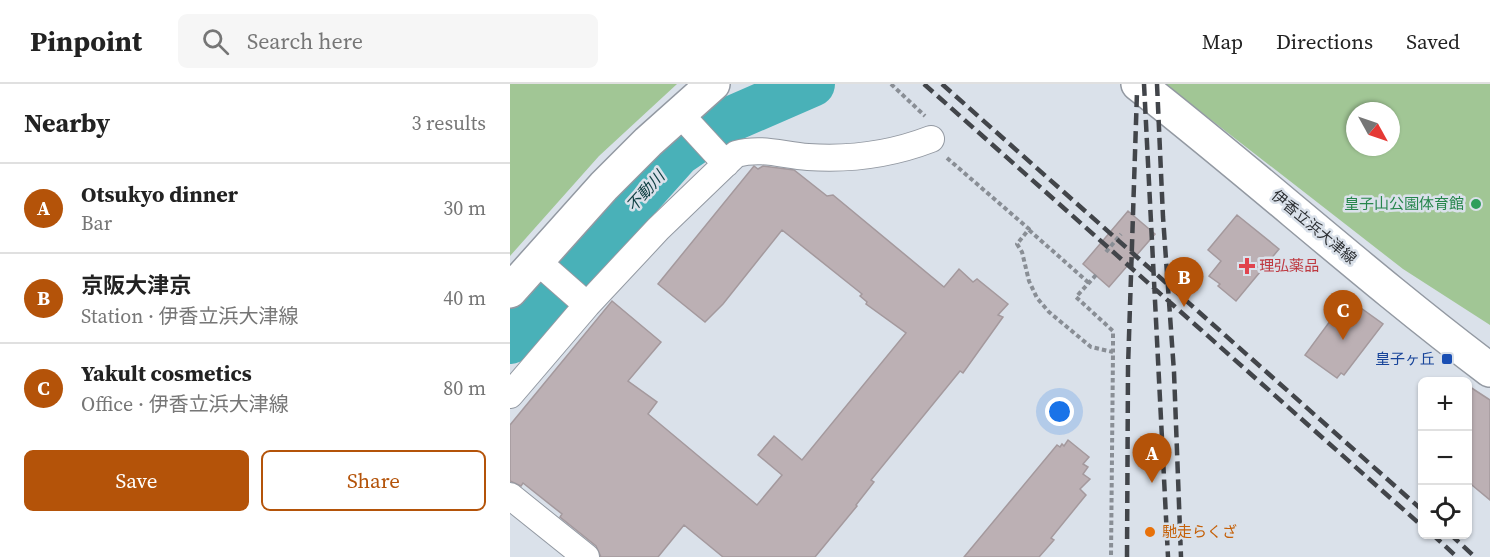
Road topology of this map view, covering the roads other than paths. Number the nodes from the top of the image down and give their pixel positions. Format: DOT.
graph roads {
  1 [pos="713,84"];
  2 [pos="1138,84"];
  3 [pos="681,115"];
  4 [pos="931,139"];
  5 [pos="725,163"];
  6 [pos="538,262"];
  7 [pos="510,291"];
  8 [pos="586,304"];
  9 [pos="1490,370"];
  10 [pos="510,395"];
  11 [pos="510,496"];
  12 [pos="586,557"];
  1 -- 3 [label="main road"];
  2 -- 9 [label="main road, 伊香立浜大津線"];
  3 -- 5 [label="street"];
  3 -- 6 [label="main road"];
  4 -- 5 [label="street"];
  5 -- 8 [label="street"];
  6 -- 7 [label="main road"];
  6 -- 8 [label="street"];
  8 -- 10 [label="street"];
  11 -- 12 [label="street"];
}
